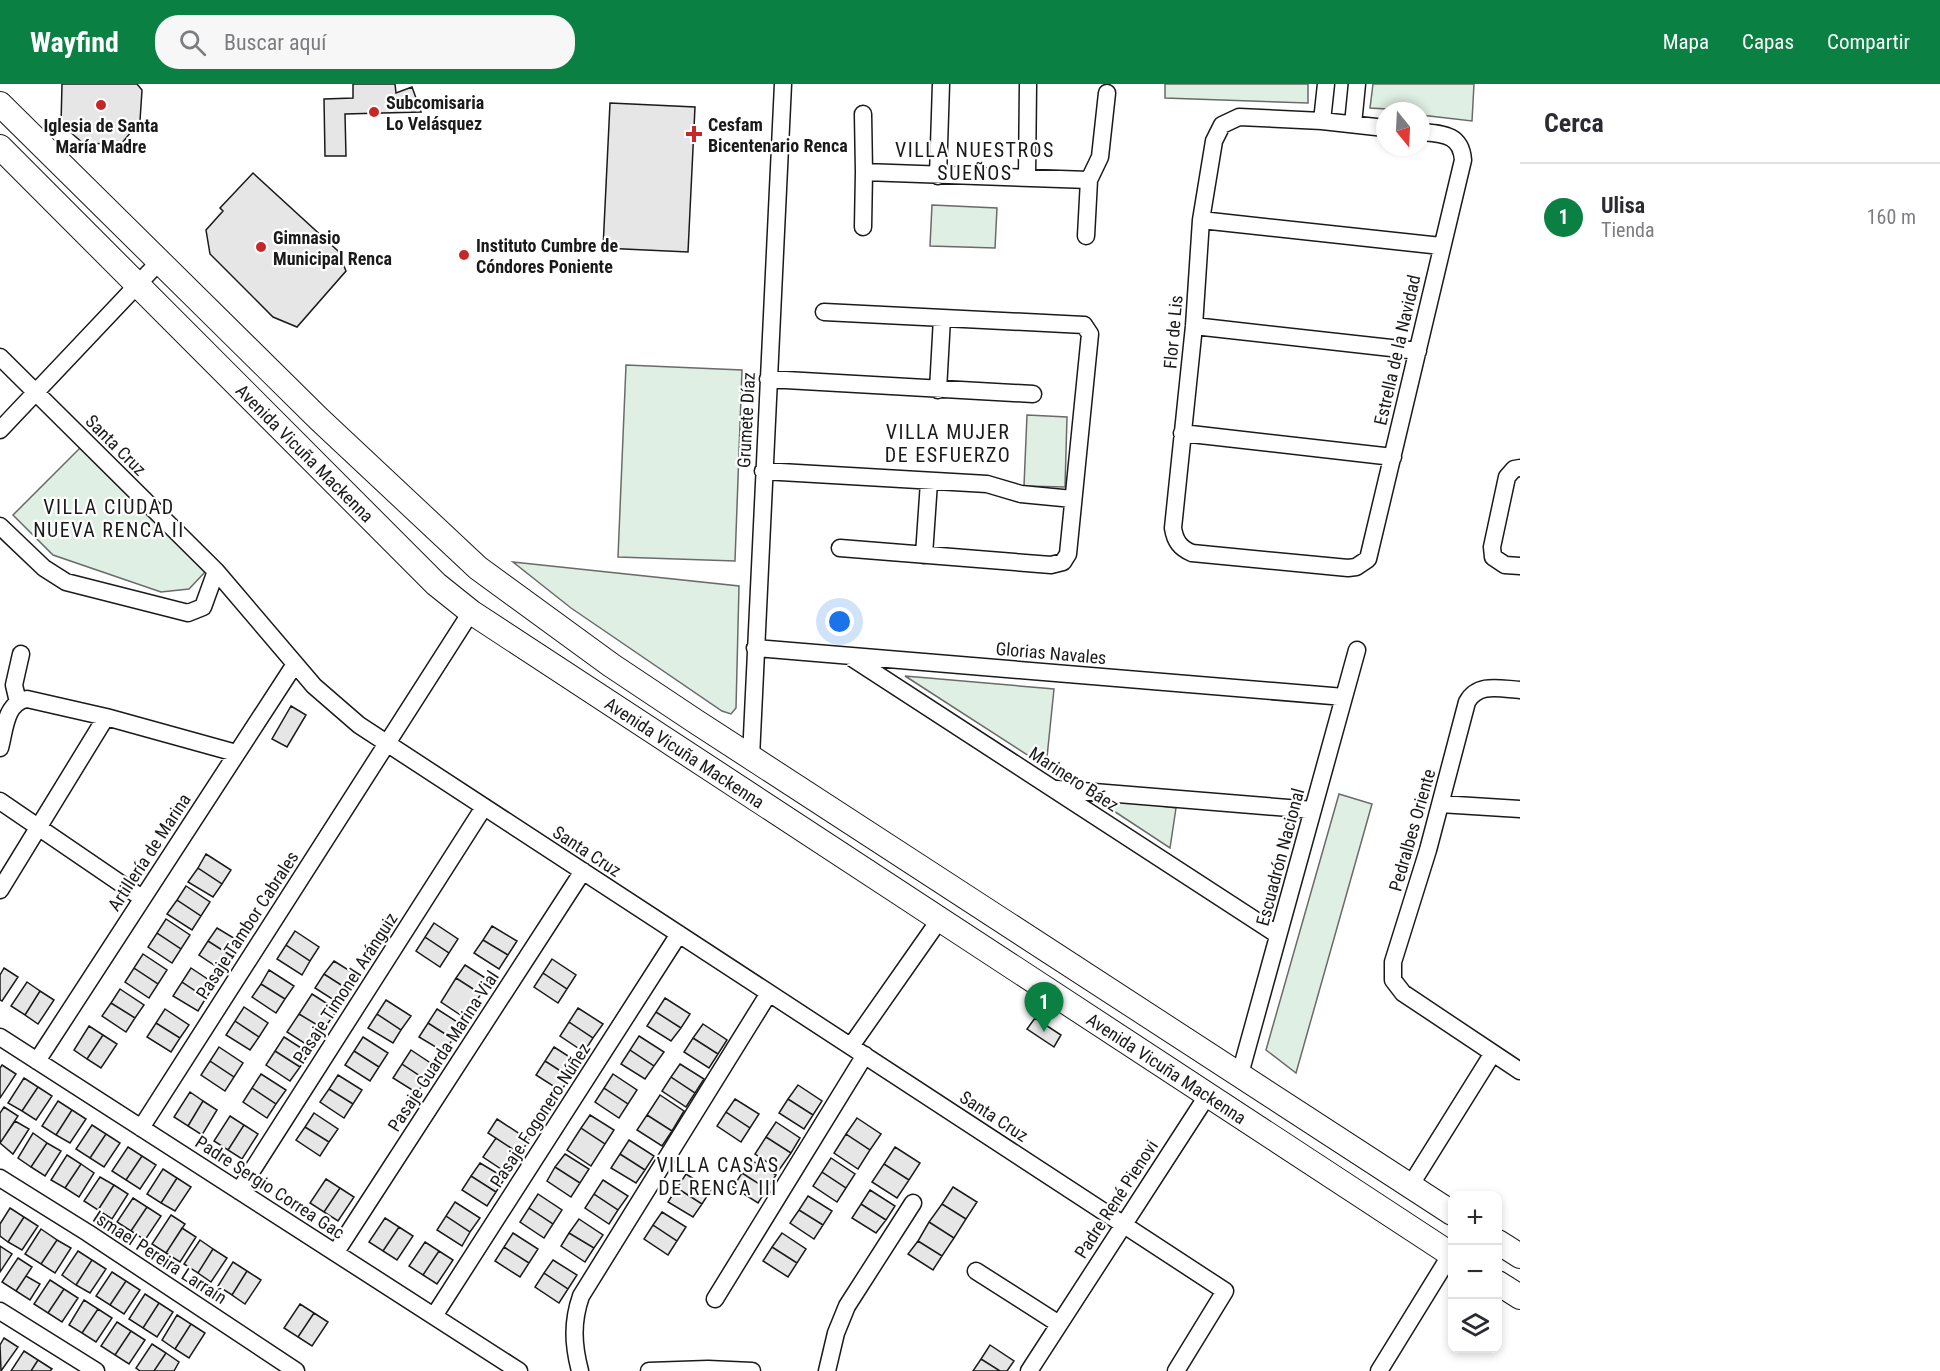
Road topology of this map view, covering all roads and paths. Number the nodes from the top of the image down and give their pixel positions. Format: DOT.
graph roads {
  1 [pos="783,84"];
  2 [pos="941,84"];
  3 [pos="1028,84"];
  4 [pos="1326,84"];
  5 [pos="1357,84"];
  6 [pos="1107,93"];
  7 [pos="0,104"];
  8 [pos="863,114"];
  9 [pos="1322,121"];
  10 [pos="1353,124"];
  11 [pos="1376,127"];
  12 [pos="1430,133"];
  13 [pos="0,147"];
  14 [pos="864,172"];
  15 [pos="938,176"];
  16 [pos="1027,177"];
  17 [pos="1089,180"];
  18 [pos="1201,220"];
  19 [pos="863,226"];
  20 [pos="1086,236"];
  21 [pos="1441,246"];
  22 [pos="158,263"];
  23 [pos="135,284"];
  24 [pos="824,312"];
  25 [pos="942,318"];
  26 [pos="1194,326"];
  27 [pos="1418,351"];
  28 [pos="0,357"];
  29 [pos="768,380"];
  30 [pos="938,390"];
  31 [pos="35,392"];
  32 [pos="1033,394"];
  33 [pos="0,430"];
  34 [pos="1182,433"];
  35 [pos="1393,457"];
  36 [pos="1517,469"];
  37 [pos="763,471"];
  38 [pos="929,482"];
  39 [pos="1073,499"];
  40 [pos="0,526"];
  41 [pos="840,548"];
  42 [pos="924,555"];
  43 [pos="1363,564"];
  44 [pos="1512,565"];
  45 [pos="216,571"];
  46 [pos="471,612"];
  47 [pos="754,648"];
  48 [pos="1357,650"];
  49 [pos="21,654"];
  50 [pos="849,656"];
  51 [pos="295,664"];
  52 [pos="1520,690"];
  53 [pos="1344,698"];
  54 [pos="18,702"];
  55 [pos="106,717"];
  56 [pos="386,743"];
  57 [pos="0,748"];
  58 [pos="236,753"];
  59 [pos="751,757"];
  60 [pos="1053,788"];
  61 [pos="0,801"];
  62 [pos="1440,804"];
  63 [pos="484,807"];
  64 [pos="1520,809"];
  65 [pos="1313,810"];
  66 [pos="39,828"];
  67 [pos="583,871"];
  68 [pos="0,890"];
  69 [pos="142,898"];
  70 [pos="940,919"];
  71 [pos="679,934"];
  72 [pos="1278,935"];
  73 [pos="1100,984"];
  74 [pos="769,993"];
  75 [pos="1081,1010"];
  76 [pos="0,1037"];
  77 [pos="858,1051"];
  78 [pos="1493,1053"];
  79 [pos="38,1061"];
  80 [pos="1520,1071"];
  81 [pos="1240,1074"];
  82 [pos="1206,1096"];
  83 [pos="1307,1120"];
  84 [pos="141,1128"];
  85 [pos="1289,1149"];
  86 [pos="0,1178"];
  87 [pos="1410,1186"];
  88 [pos="239,1191"];
  89 [pos="913,1203"];
  90 [pos="1448,1210"];
  91 [pos="1124,1224"];
  92 [pos="1502,1245"];
  93 [pos="1448,1250"];
  94 [pos="336,1252"];
  95 [pos="1520,1256"];
  96 [pos="1448,1259"];
  97 [pos="976,1270"];
  98 [pos="1502,1286"];
  99 [pos="1520,1297"];
  100 [pos="716,1299"];
  101 [pos="0,1311"];
  102 [pos="434,1316"];
  103 [pos="1059,1324"];
  104 [pos="96,1371"];
  105 [pos="296,1371"];
  106 [pos="519,1371"];
  107 [pos="580,1371"];
  108 [pos="649,1371"];
  109 [pos="752,1371"];
  110 [pos="827,1371"];
  111 [pos="1029,1371"];
  112 [pos="1176,1371"];
  113 [pos="1379,1371"];
  1 -- 29 [label="street, Grumete Díaz"];
  2 -- 15 [label="street"];
  3 -- 16 [label="street"];
  4 -- 9 [label="street"];
  5 -- 10 [label="street"];
  6 -- 17 [label="street"];
  7 -- 22 [label="street, Avenida Vicuña Mackenna"];
  8 -- 14 [label="street"];
  9 -- 10 [label="street"];
  9 -- 18 [label="street, Flor de Lis"];
  10 -- 11 [label="street"];
  12 -- 21 [label="street, Estrella de la Navidad"];
  13 -- 23 [label="street, Avenida Vicuña Mackenna"];
  14 -- 15 [label="street"];
  14 -- 19 [label="street"];
  15 -- 16 [label="street"];
  16 -- 17 [label="street"];
  17 -- 20 [label="street"];
  18 -- 21 [label="street"];
  18 -- 26 [label="street, Flor de Lis"];
  21 -- 27 [label="street, Estrella de la Navidad"];
  22 -- 23 [label="street"];
  22 -- 59 [label="street, Avenida Vicuña Mackenna"];
  23 -- 31 [label="street"];
  23 -- 46 [label="street, Avenida Vicuña Mackenna"];
  24 -- 25 [label="street"];
  25 -- 30 [label="street"];
  25 -- 39 [label="street"];
  26 -- 27 [label="street"];
  26 -- 34 [label="street, Flor de Lis"];
  27 -- 35 [label="street, Estrella de la Navidad"];
  28 -- 31 [label="street, Santa Cruz"];
  29 -- 30 [label="street"];
  29 -- 37 [label="street, Grumete Díaz"];
  30 -- 32 [label="street"];
  31 -- 33 [label="street"];
  31 -- 45 [label="street, Santa Cruz"];
  34 -- 35 [label="street"];
  34 -- 43 [label="street, Flor de Lis"];
  35 -- 43 [label="street, Estrella de la Navidad"];
  36 -- 44 [label="street"];
  37 -- 38 [label="street"];
  37 -- 47 [label="street, Grumete Díaz"];
  38 -- 39 [label="street"];
  38 -- 42 [label="street"];
  39 -- 42 [label="street"];
  40 -- 45 [label="street"];
  41 -- 42 [label="street"];
  45 -- 51 [label="street, Santa Cruz"];
  46 -- 56 [label="street, Pasaje Tambor Cabrales"];
  46 -- 70 [label="street, Avenida Vicuña Mackenna"];
  47 -- 50 [label="street, Glorias Navales"];
  47 -- 59 [label="street, Grumete Díaz"];
  48 -- 53 [label="street, Escuadrón Nacional"];
  49 -- 54 [label="street"];
  50 -- 53 [label="street, Glorias Navales"];
  50 -- 60 [label="street, Marinero Báez"];
  51 -- 56 [label="street, Santa Cruz"];
  51 -- 58 [label="street, Artillería de Marina"];
  52 -- 62 [label="street, Pedralbes Oriente"];
  53 -- 65 [label="street, Escuadrón Nacional"];
  54 -- 55 [label="street"];
  54 -- 57 [label="street"];
  55 -- 58 [label="street"];
  55 -- 66 [label="street"];
  56 -- 63 [label="street, Santa Cruz"];
  56 -- 84 [label="street, Pasaje Tambor Cabrales"];
  58 -- 69 [label="street, Artillería de Marina"];
  59 -- 73 [label="street, Avenida Vicuña Mackenna"];
  60 -- 65 [label="street"];
  60 -- 72 [label="street, Marinero Báez"];
  61 -- 66 [label="street"];
  62 -- 64 [label="street"];
  62 -- 78 [label="street, Pedralbes Oriente"];
  63 -- 67 [label="street, Santa Cruz"];
  63 -- 88 [label="street, Pasaje Timonel Aránguiz"];
  65 -- 72 [label="street, Escuadrón Nacional"];
  66 -- 68 [label="street"];
  66 -- 69 [label="street"];
  67 -- 71 [label="street, Santa Cruz"];
  67 -- 94 [label="street, Pasaje Guarda Marina Vial"];
  69 -- 79 [label="street, Artillería de Marina"];
  70 -- 75 [label="street, Avenida Vicuña Mackenna"];
  70 -- 77 [label="street"];
  71 -- 74 [label="street, Santa Cruz"];
  71 -- 102 [label="street, Pasaje Fogonero Núñez"];
  72 -- 81 [label="street, Escuadrón Nacional"];
  73 -- 75 [label="street"];
  73 -- 81 [label="street, Avenida Vicuña Mackenna"];
  74 -- 77 [label="street, Santa Cruz"];
  74 -- 107 [label="street"];
  75 -- 82 [label="street, Avenida Vicuña Mackenna"];
  76 -- 79 [label="street, Padre Sergio Correa Gac"];
  77 -- 91 [label="street, Santa Cruz"];
  77 -- 100 [label="street"];
  78 -- 80 [label="street"];
  78 -- 87 [label="street"];
  79 -- 84 [label="street, Padre Sergio Correa Gac"];
  81 -- 83 [label="street, Avenida Vicuña Mackenna"];
  82 -- 85 [label="street, Avenida Vicuña Mackenna"];
  82 -- 91 [label="street, Padre René Pienovi"];
  83 -- 85 [label="street"];
  83 -- 87 [label="street, Avenida Vicuña Mackenna"];
  84 -- 88 [label="street, Padre Sergio Correa Gac"];
  85 -- 93 [label="street, Avenida Vicuña Mackenna"];
  86 -- 105 [label="street, Ismael Pereira Larraín"];
  87 -- 90 [label="street, Avenida Vicuña Mackenna"];
  88 -- 94 [label="street, Padre Sergio Correa Gac"];
  89 -- 110 [label="street"];
  91 -- 103 [label="street, Padre René Pienovi"];
  91 -- 112 [label="street, Santa Cruz"];
  92 -- 95 [label="street"];
  94 -- 102 [label="street, Padre Sergio Correa Gac"];
  96 -- 113 [label="street"];
  97 -- 103 [label="street"];
  98 -- 99 [label="street"];
  101 -- 104 [label="street"];
  102 -- 106 [label="street, Padre Sergio Correa Gac"];
  103 -- 111 [label="street, Padre René Pienovi"];
  108 -- 109 [label="street"];
}
